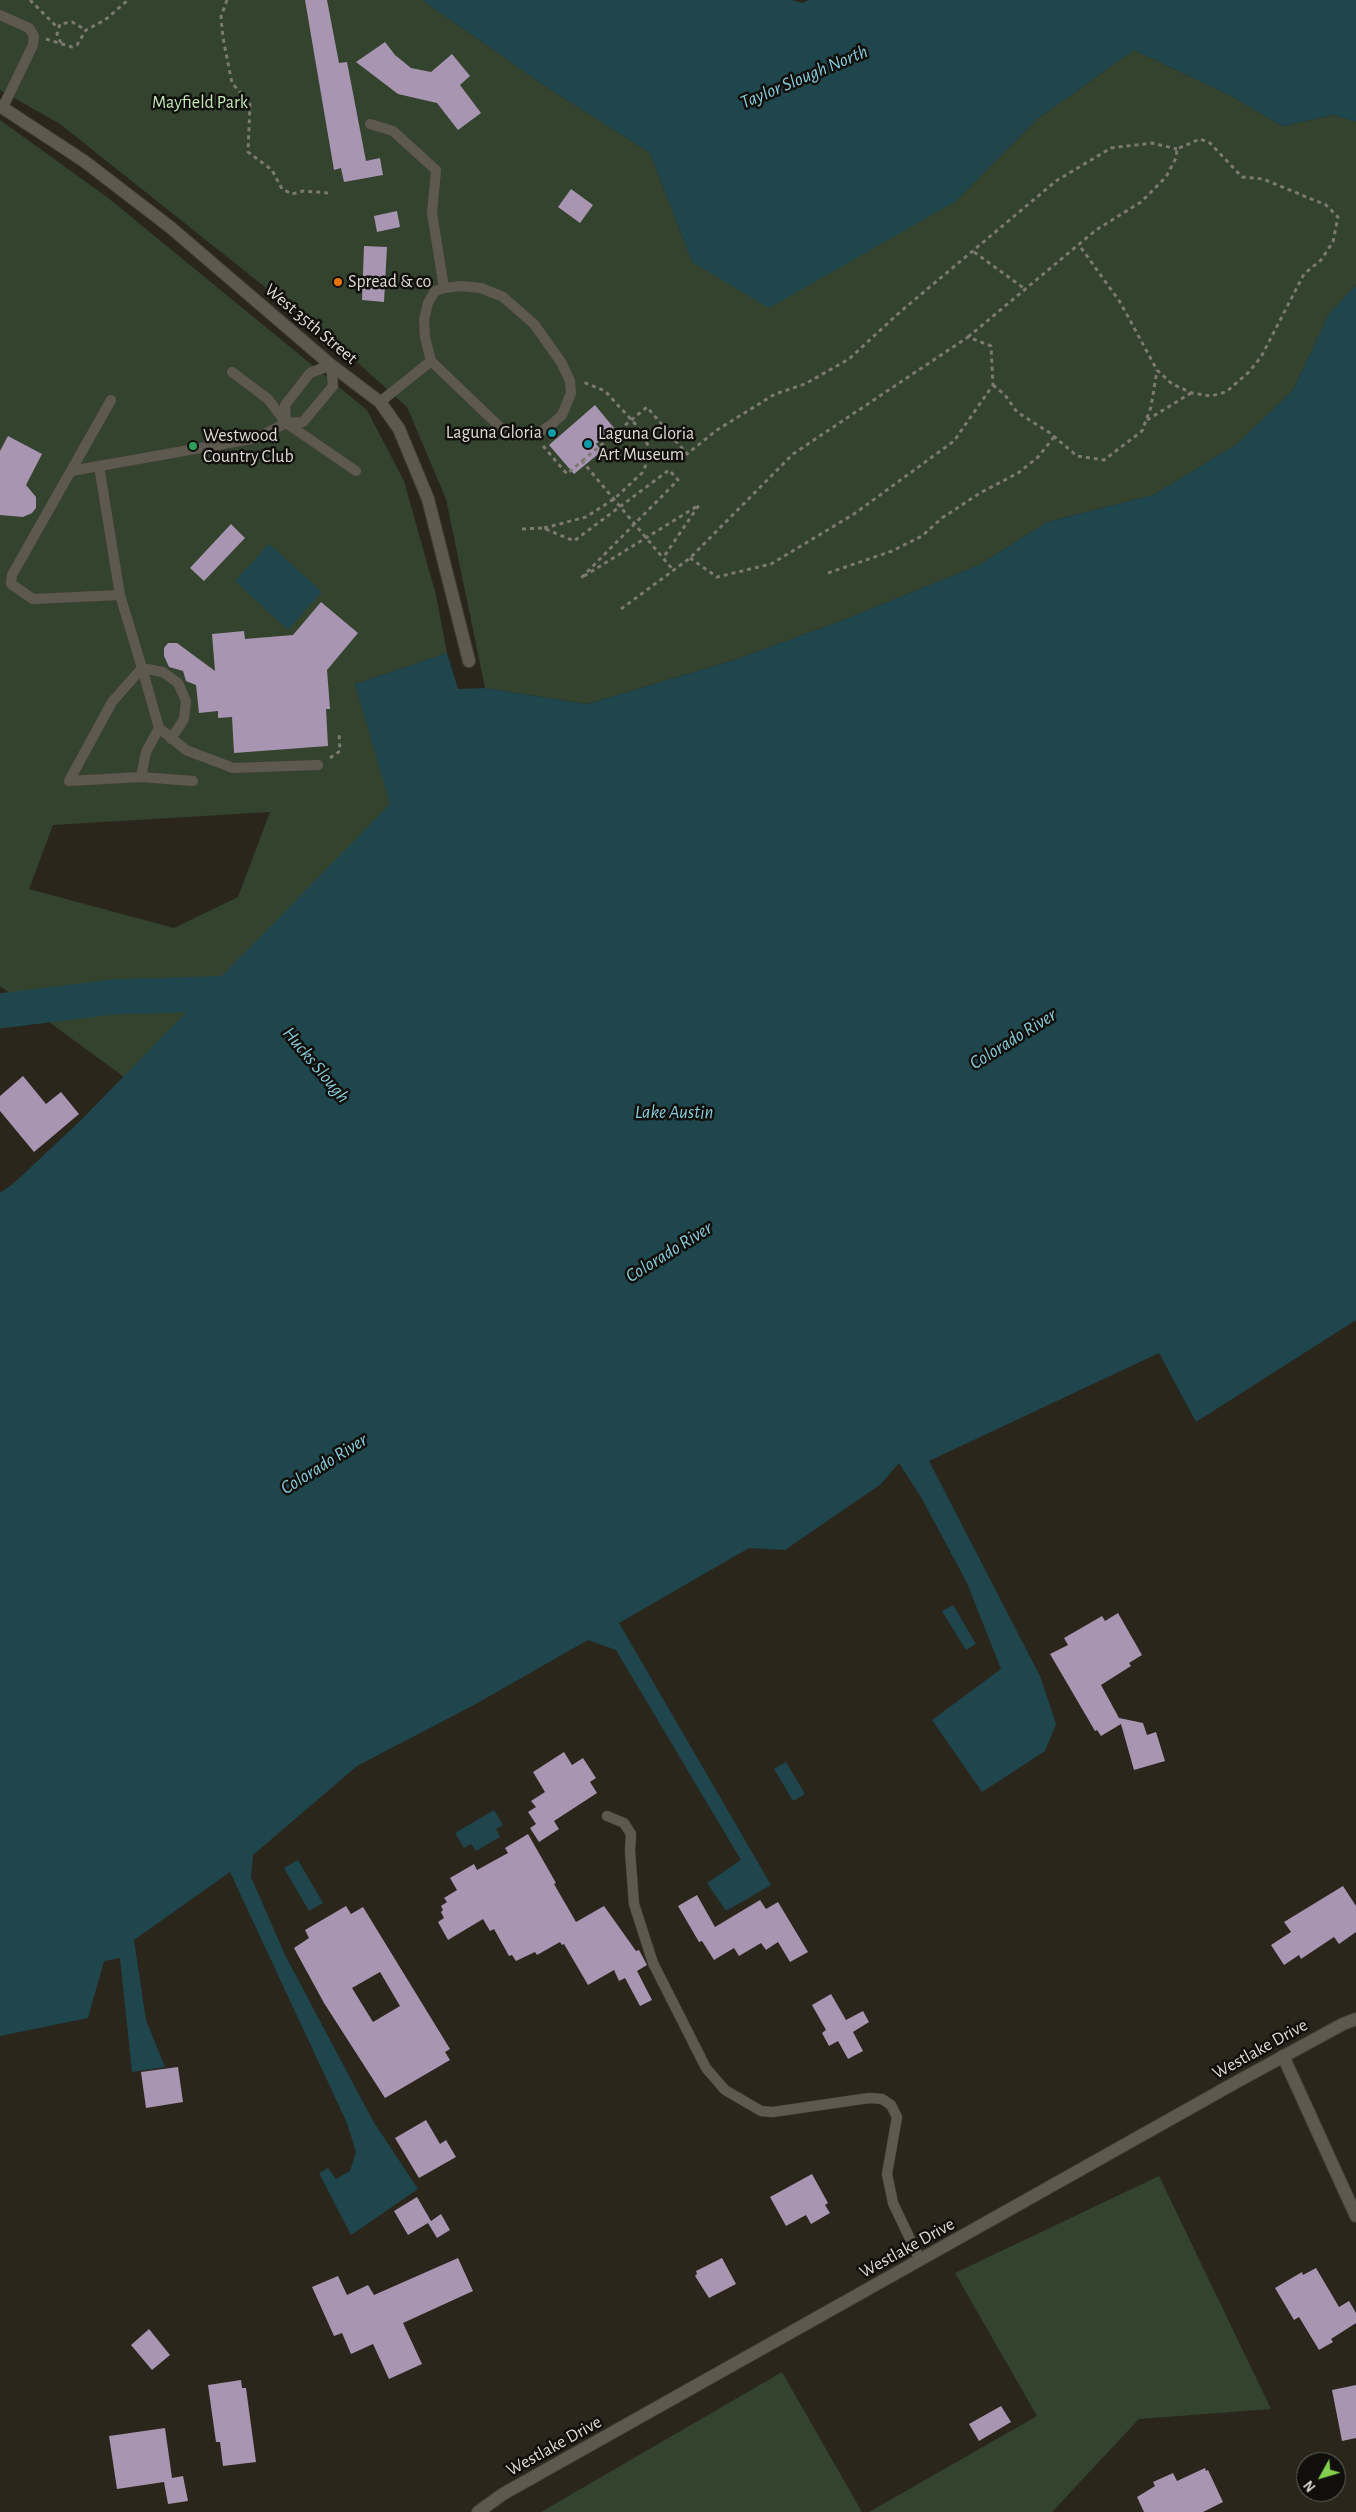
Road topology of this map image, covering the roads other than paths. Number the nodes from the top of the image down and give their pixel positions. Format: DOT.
graph roads {
  1 [pos="0,15"];
  2 [pos="1,106"];
  3 [pos="370,124"];
  4 [pos="444,288"];
  5 [pos="431,361"];
  6 [pos="331,365"];
  7 [pos="232,372"];
  8 [pos="111,400"];
  9 [pos="380,402"];
  10 [pos="286,423"];
  11 [pos="99,466"];
  12 [pos="71,471"];
  13 [pos="356,471"];
  14 [pos="120,594"];
  15 [pos="469,661"];
  16 [pos="142,668"];
  17 [pos="159,728"];
  18 [pos="170,739"];
  19 [pos="318,765"];
  20 [pos="141,777"];
  21 [pos="193,781"];
  22 [pos="607,1816"];
  23 [pos="1356,2019"];
  24 [pos="1283,2056"];
  25 [pos="1356,2216"];
  26 [pos="920,2260"];
  27 [pos="478,2512"];
  1 -- 2 [label="lane"];
  2 -- 6 [label="street, West 35th Street"];
  3 -- 4 [label="lane"];
  4 -- 5 [label="lane"];
  4 -- 5 [label="lane"];
  5 -- 9 [label="lane"];
  6 -- 9 [label="street, West 35th Street"];
  6 -- 10 [label="lane"];
  6 -- 10 [label="lane"];
  7 -- 10 [label="lane"];
  8 -- 12 [label="lane"];
  9 -- 15 [label="street, West 35th Street"];
  10 -- 11 [label="lane"];
  10 -- 13 [label="lane"];
  11 -- 12 [label="lane"];
  11 -- 14 [label="lane"];
  12 -- 14 [label="lane"];
  14 -- 16 [label="lane"];
  16 -- 17 [label="lane"];
  16 -- 18 [label="lane"];
  16 -- 20 [label="lane"];
  17 -- 18 [label="lane"];
  17 -- 20 [label="lane"];
  18 -- 19 [label="lane"];
  20 -- 21 [label="lane"];
  22 -- 26 [label="lane"];
  23 -- 24 [label="street, Westlake Drive"];
  24 -- 25 [label="street"];
  24 -- 26 [label="street, Westlake Drive"];
  26 -- 27 [label="street, Westlake Drive"];
}
